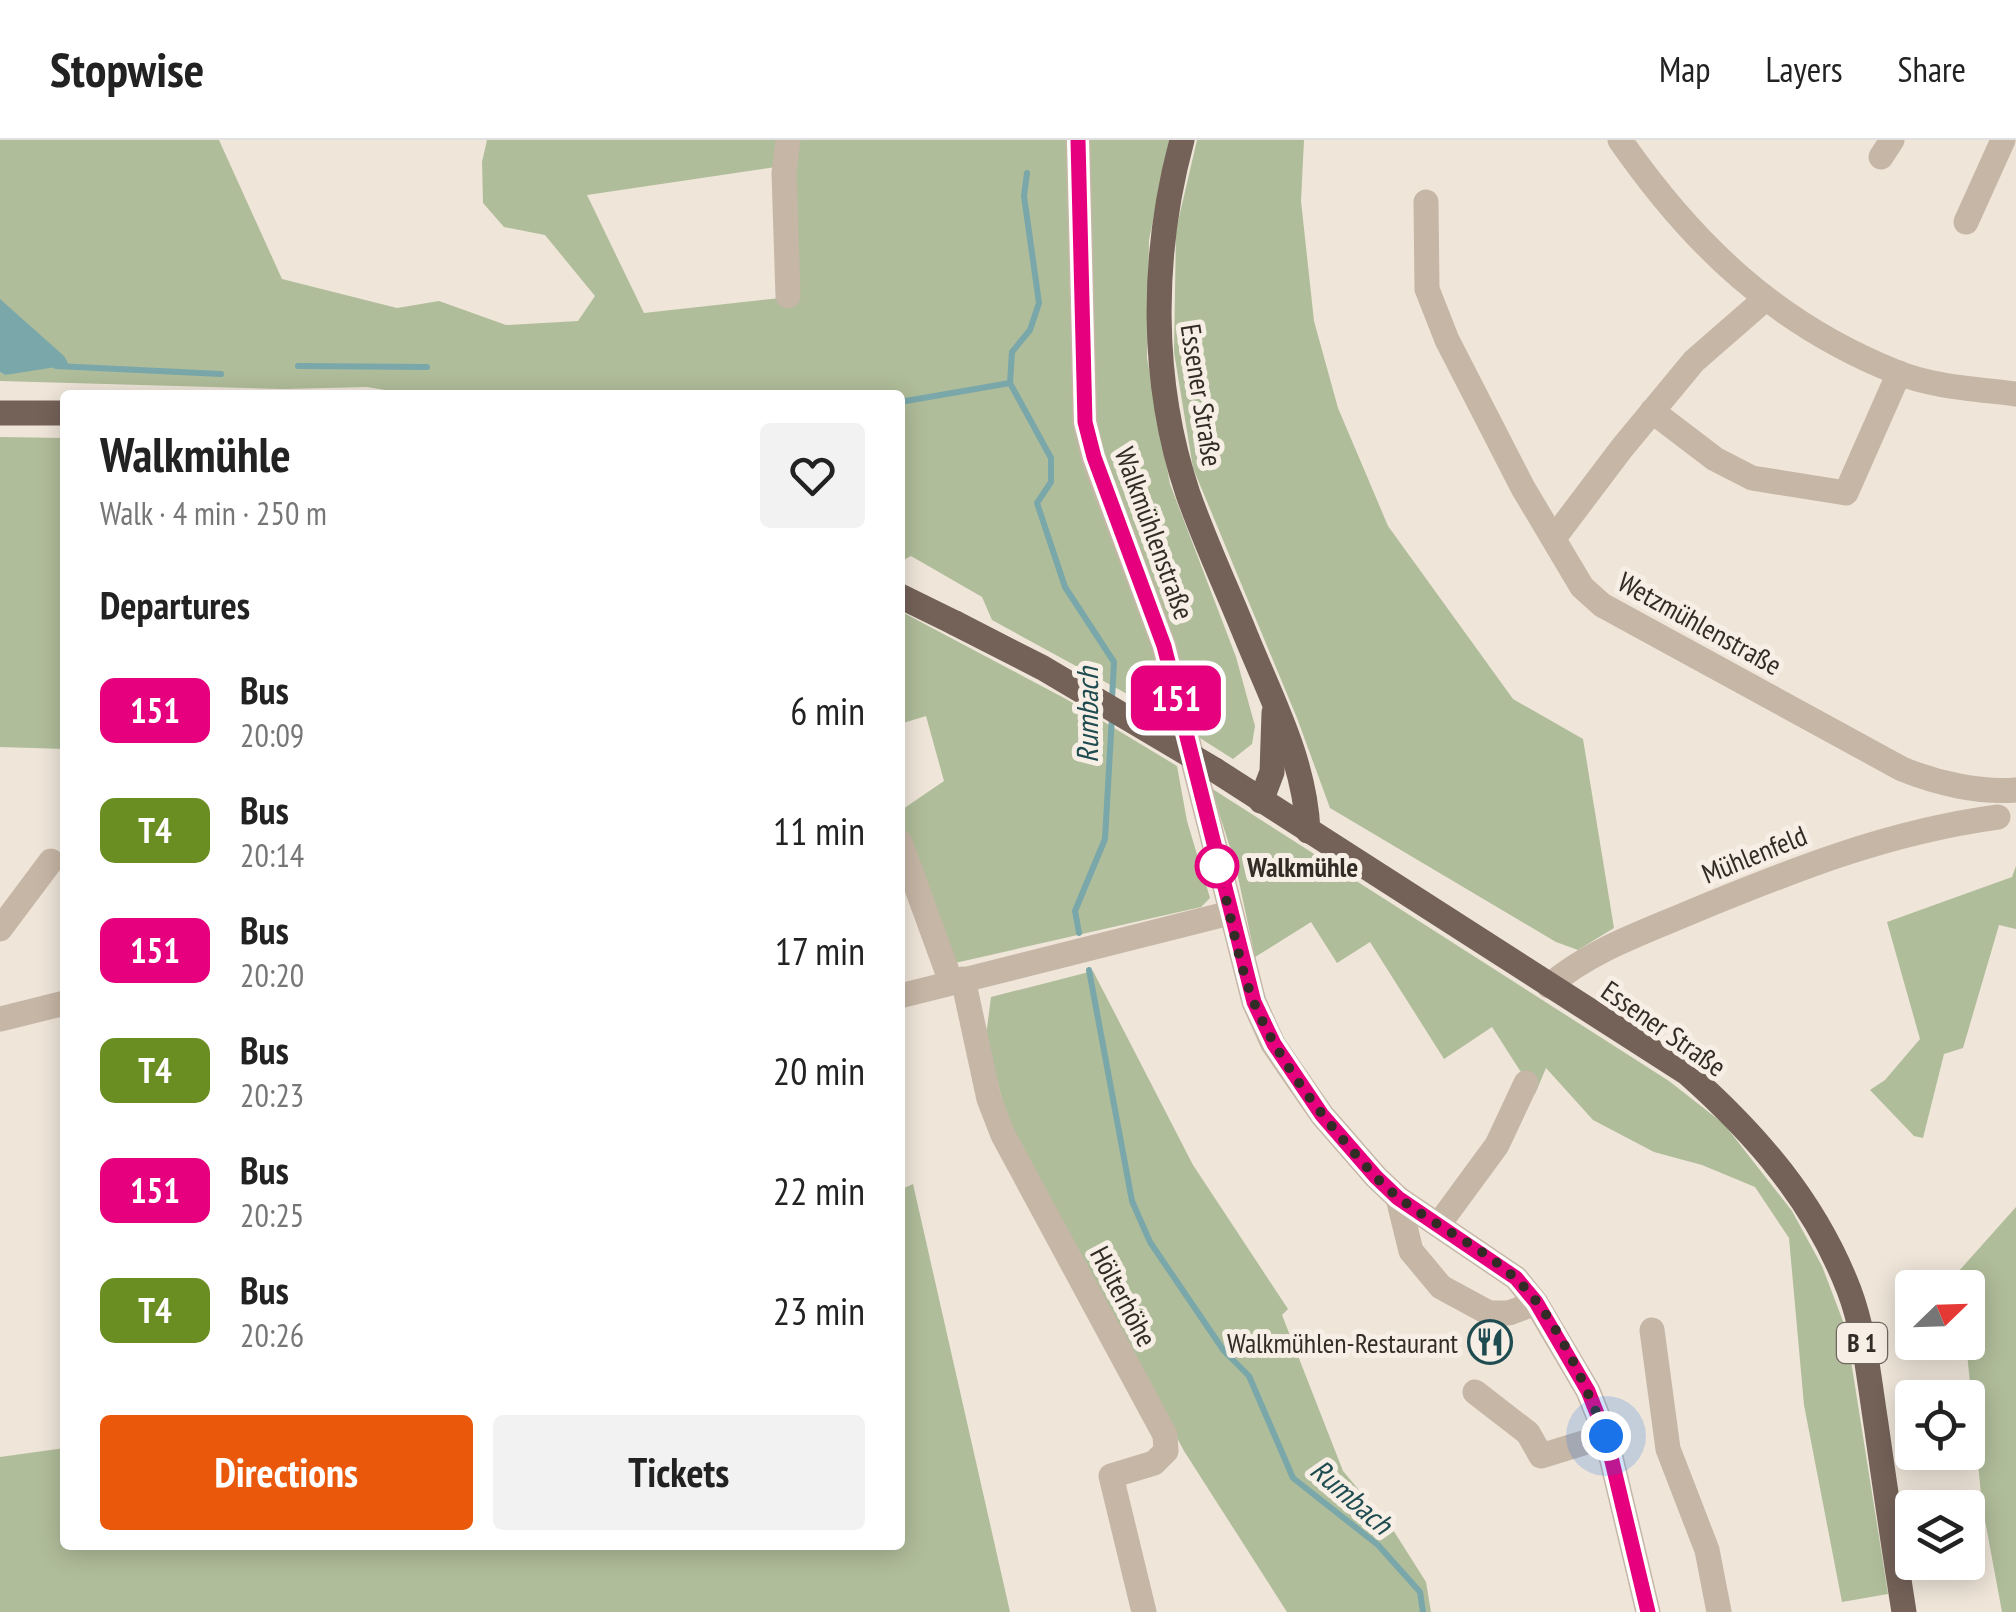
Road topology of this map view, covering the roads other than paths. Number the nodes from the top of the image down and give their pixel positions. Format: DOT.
graph roads {
  1 [pos="788,140"];
  2 [pos="1078,140"];
  3 [pos="1182,140"];
  4 [pos="1620,140"];
  5 [pos="2004,140"];
  6 [pos="1426,202"];
  7 [pos="1966,222"];
  8 [pos="788,296"];
  9 [pos="1764,300"];
  10 [pos="1899,374"];
  11 [pos="2016,394"];
  12 [pos="0,412"];
  13 [pos="1652,412"];
  14 [pos="60,413"];
  15 [pos="1554,538"];
  16 [pos="905,598"];
  17 [pos="1274,704"];
  18 [pos="2016,790"];
  19 [pos="1261,801"];
  20 [pos="1998,818"];
  21 [pos="1308,831"];
  22 [pos="905,854"];
  23 [pos="51,861"];
  24 [pos="1230,913"];
  25 [pos="0,929"];
  26 [pos="957,981"];
  27 [pos="1549,986"];
  28 [pos="905,995"];
  29 [pos="60,1004"];
  30 [pos="0,1019"];
  31 [pos="1526,1084"];
  32 [pos="1398,1198"];
  33 [pos="1439,1224"];
  34 [pos="1536,1302"];
  35 [pos="1652,1330"];
  36 [pos="1475,1392"];
  37 [pos="1606,1436"];
  38 [pos="1144,1612"];
  39 [pos="1648,1612"];
  40 [pos="1719,1612"];
  41 [pos="1904,1612"];
  1 -- 8 [label="street"];
  2 -- 24 [label="street, Walkmühlenstraße"];
  3 -- 17 [label="main road, Essener Straße"];
  4 -- 9 [label="street"];
  5 -- 7 [label="street"];
  6 -- 15 [label="street, Wetzmühlenstraße"];
  9 -- 10 [label="street"];
  9 -- 13 [label="street"];
  10 -- 11 [label="street"];
  10 -- 13 [label="street"];
  12 -- 14 [label="main road"];
  13 -- 15 [label="street"];
  15 -- 18 [label="street, Wetzmühlenstraße"];
  16 -- 19 [label="main road, Essener Straße / B 1, bridge"];
  17 -- 19 [label="main road, Essener Straße"];
  17 -- 21 [label="main road, Essener Straße"];
  19 -- 21 [label="main road, Essener Straße / B 1"];
  20 -- 27 [label="street, Mühlenfeld"];
  21 -- 27 [label="main road, Essener Straße / B 1"];
  22 -- 26 [label="street"];
  23 -- 25 [label="street"];
  24 -- 26 [label="street"];
  24 -- 32 [label="street, Walkmühlenstraße"];
  26 -- 28 [label="street"];
  26 -- 38 [label="street, Hölterhöhe"];
  27 -- 41 [label="main road, Essener Straße / B 1"];
  29 -- 30 [label="street"];
  31 -- 33 [label="street"];
  32 -- 33 [label="street, Walkmühlenstraße"];
  32 -- 34 [label="street"];
  33 -- 34 [label="street, Walkmühlenstraße"];
  34 -- 37 [label="street, Walkmühlenstraße"];
  35 -- 40 [label="street"];
  36 -- 37 [label="street"];
  37 -- 39 [label="street, Walkmühlenstraße"];
}
